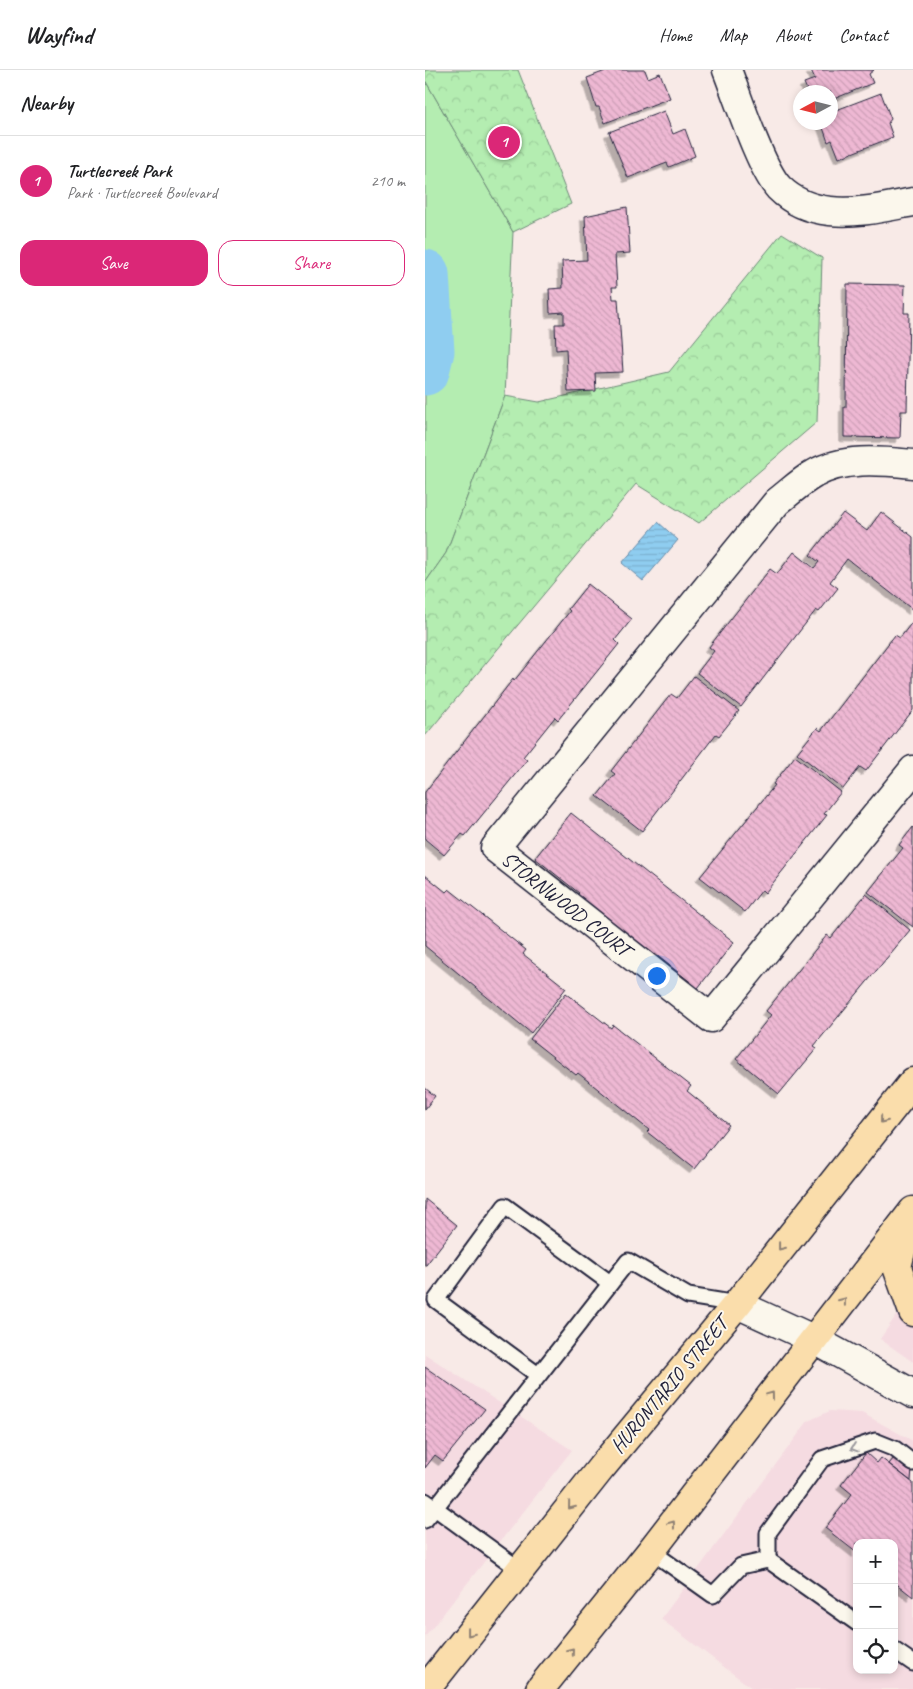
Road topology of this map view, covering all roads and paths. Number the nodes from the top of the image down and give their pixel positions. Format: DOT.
graph roads {
  1 [pos="727,70"];
  2 [pos="913,202"];
  3 [pos="913,464"];
  4 [pos="913,770"];
  5 [pos="913,1082"];
  6 [pos="911,1213"];
  7 [pos="610,1284"];
  8 [pos="737,1304"];
  9 [pos="913,1312"];
  10 [pos="813,1339"];
  11 [pos="539,1375"];
  12 [pos="913,1394"];
  13 [pos="913,1463"];
  14 [pos="430,1504"];
  15 [pos="425,1520"];
  16 [pos="651,1551"];
  17 [pos="768,1560"];
  18 [pos="520,1570"];
  19 [pos="853,1620"];
  20 [pos="898,1653"];
  21 [pos="913,1663"];
  22 [pos="426,1689"];
  23 [pos="541,1689"];
  1 -- 2 [label="street"];
  3 -- 4 [label="street, STORNWOOD COURT"];
  5 -- 8 [label="main road, HURONTARIO STREET, one-way"];
  6 -- 9 [label="main road"];
  10 -- 6 [label="main road, one-way"];
  7 -- 8 [label="lane"];
  7 -- 11 [label="lane"];
  7 -- 11 [label="lane"];
  8 -- 10 [label="street"];
  8 -- 18 [label="main road, HURONTARIO STREET, one-way"];
  10 -- 12 [label="street"];
  16 -- 10 [label="main road, one-way"];
  11 -- 14 [label="lane"];
  13 -- 17 [label="lane, one-way"];
  14 -- 15 [label="lane"];
  14 -- 18 [label="lane"];
  16 -- 17 [label="lane"];
  23 -- 16 [label="main road, one-way"];
  17 -- 19 [label="lane"];
  18 -- 22 [label="main road, HURONTARIO STREET, one-way"];
  20 -- 21 [label="lane"];
}
